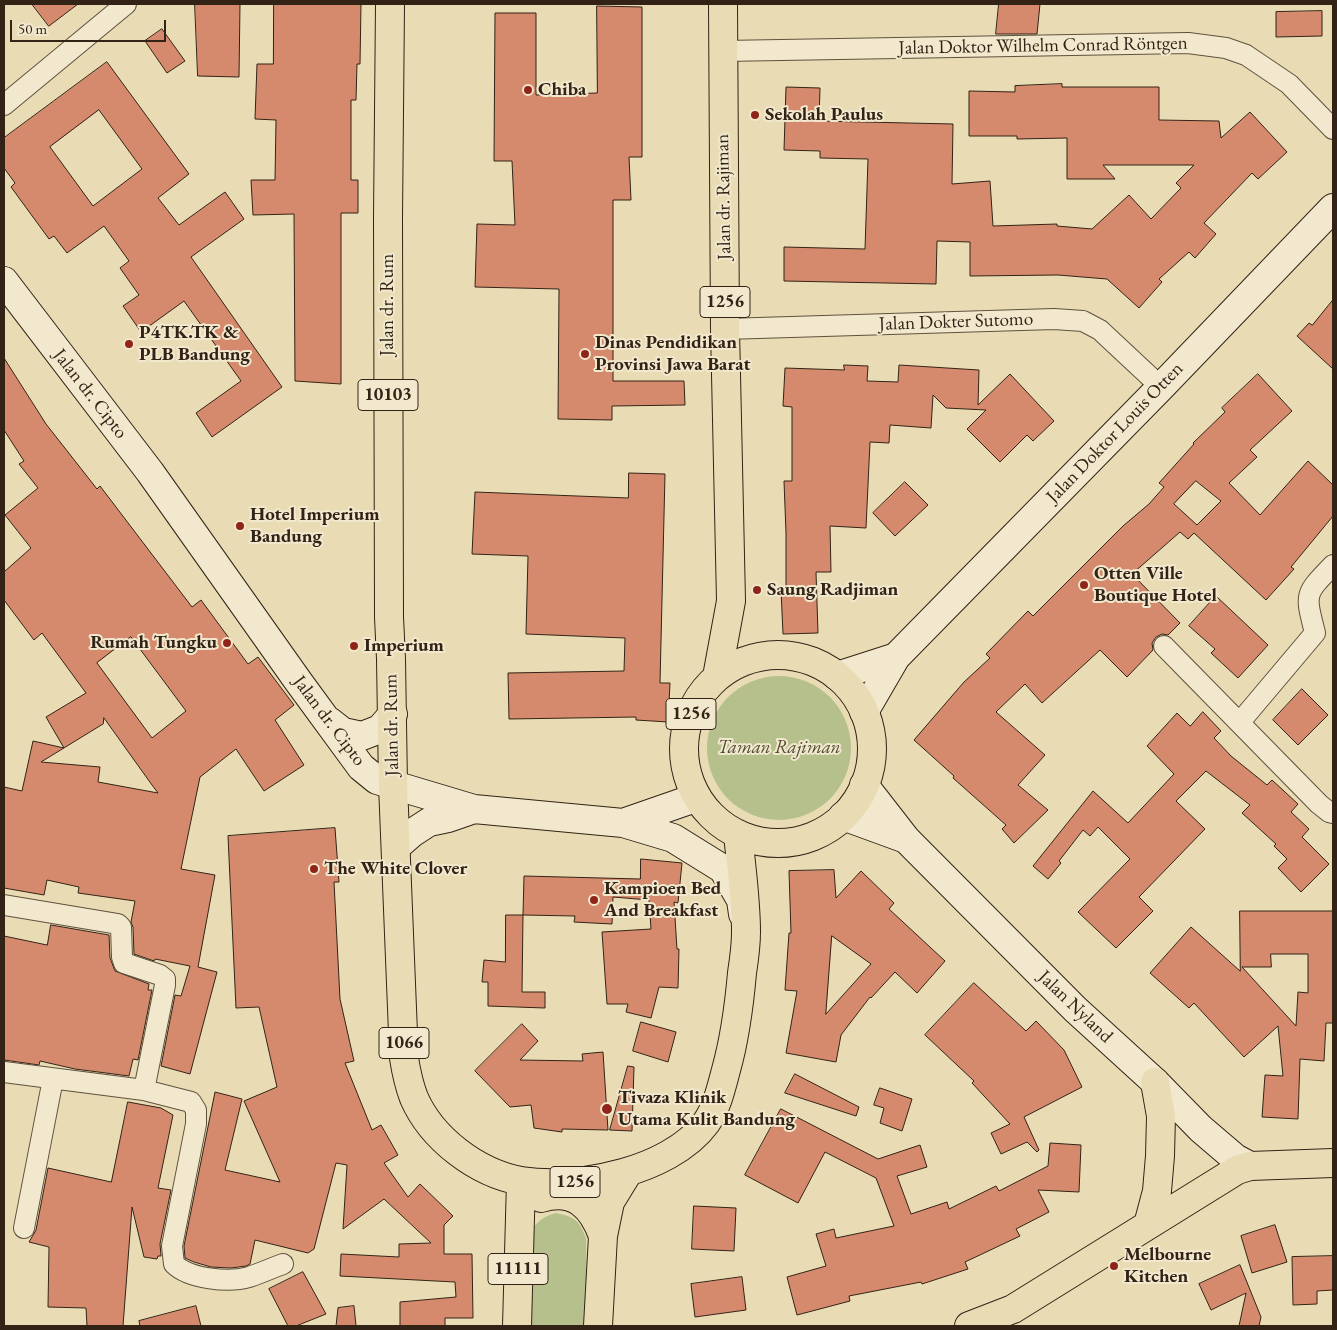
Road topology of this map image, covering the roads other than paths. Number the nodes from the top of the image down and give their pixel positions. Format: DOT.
graph roads {
  1 [pos="126,4"];
  2 [pos="390,4"];
  3 [pos="723,4"];
  4 [pos="723,51"];
  5 [pos="4,105"];
  6 [pos="1333,129"];
  7 [pos="1333,208"];
  8 [pos="4,281"];
  9 [pos="725,329"];
  10 [pos="1161,387"];
  11 [pos="1333,565"];
  12 [pos="731,601"];
  13 [pos="1324,633"];
  14 [pos="1164,646"];
  15 [pos="896,657"];
  16 [pos="753,658"];
  17 [pos="837,676"];
  18 [pos="717,677"];
  19 [pos="864,712"];
  20 [pos="392,714"];
  21 [pos="328,720"];
  22 [pos="1240,722"];
  23 [pos="393,785"];
  24 [pos="864,785"];
  25 [pos="695,798"];
  26 [pos="474,809"];
  27 [pos="1333,813"];
  28 [pos="843,816"];
  29 [pos="623,823"];
  30 [pos="738,834"];
  31 [pos="906,839"];
  32 [pos="396,847"];
  33 [pos="4,905"];
  34 [pos="746,933"];
  35 [pos="4,1072"];
  36 [pos="53,1079"];
  37 [pos="1155,1082"];
  38 [pos="144,1090"];
  39 [pos="1333,1163"];
  40 [pos="1250,1166"];
  41 [pos="629,1171"];
  42 [pos="521,1180"];
  43 [pos="520,1212"];
  44 [pos="1148,1225"];
  45 [pos="24,1228"];
  46 [pos="603,1236"];
  47 [pos="283,1264"];
  48 [pos="517,1326"];
  49 [pos="598,1326"];
  50 [pos="969,1326"];
  1 -- 5 [label="street"];
  2 -- 20 [label="main road, Jalan dr. Rum / 10103"];
  3 -- 4 [label="main road, Jalan dr. Rajiman / 1256"];
  4 -- 6 [label="street, Jalan Doktor Wilhelm Conrad Röntgen"];
  4 -- 9 [label="main road, Jalan dr. Rajiman / 1256"];
  7 -- 10 [label="main road, Jalan Doktor Louis Otten"];
  8 -- 21 [label="main road, Jalan dr. Cipto"];
  9 -- 10 [label="street, Jalan Dokter Sutomo"];
  9 -- 12 [label="main road, Jalan dr. Rajiman / 1256"];
  10 -- 15 [label="main road, Jalan Doktor Louis Otten"];
  11 -- 13 [label="street"];
  12 -- 16 [label="main road, Jalan dr. Rajiman / 1256"];
  12 -- 18 [label="main road, Jalan dr. Rajiman / 1256"];
  13 -- 22 [label="street"];
  14 -- 22 [label="street"];
  15 -- 17 [label="main road, Jalan Doktor Louis Otten"];
  15 -- 19 [label="main road, Jalan Doktor Louis Otten"];
  16 -- 17 [label="main road, 1256"];
  16 -- 18 [label="main road, 1256"];
  17 -- 19 [label="main road, 1256"];
  18 -- 25 [label="main road, 1256"];
  19 -- 24 [label="main road, 1256"];
  20 -- 21 [label="main road"];
  20 -- 23 [label="main road, Jalan dr. Rum / 10103"];
  21 -- 23 [label="main road, Jalan dr. Cipto"];
  22 -- 27 [label="street"];
  23 -- 26 [label="main road, Jalan dr. Cipto"];
  23 -- 32 [label="main road, 1066"];
  24 -- 28 [label="main road, 1256"];
  24 -- 31 [label="main road, Jalan Nyland"];
  25 -- 29 [label="main road"];
  25 -- 30 [label="main road, 1256"];
  26 -- 29 [label="main road"];
  26 -- 32 [label="main road"];
  28 -- 30 [label="main road, 1256"];
  28 -- 31 [label="main road, Jalan Nyland"];
  29 -- 34 [label="main road"];
  30 -- 34 [label="main road, 1256"];
  31 -- 37 [label="main road, Jalan Nyland"];
  32 -- 42 [label="main road, 1066"];
  33 -- 38 [label="street"];
  34 -- 41 [label="main road, 1256"];
  35 -- 36 [label="street"];
  36 -- 38 [label="street"];
  36 -- 45 [label="street"];
  37 -- 40 [label="main road, Jalan Nyland"];
  37 -- 44 [label="main road"];
  38 -- 47 [label="street"];
  39 -- 40 [label="main road"];
  40 -- 44 [label="main road"];
  41 -- 42 [label="main road, 1256"];
  41 -- 46 [label="main road"];
  42 -- 43 [label="main road, 11111"];
  43 -- 46 [label="main road"];
  43 -- 48 [label="main road, 11111"];
  44 -- 50 [label="main road"];
  46 -- 49 [label="main road"];
}
